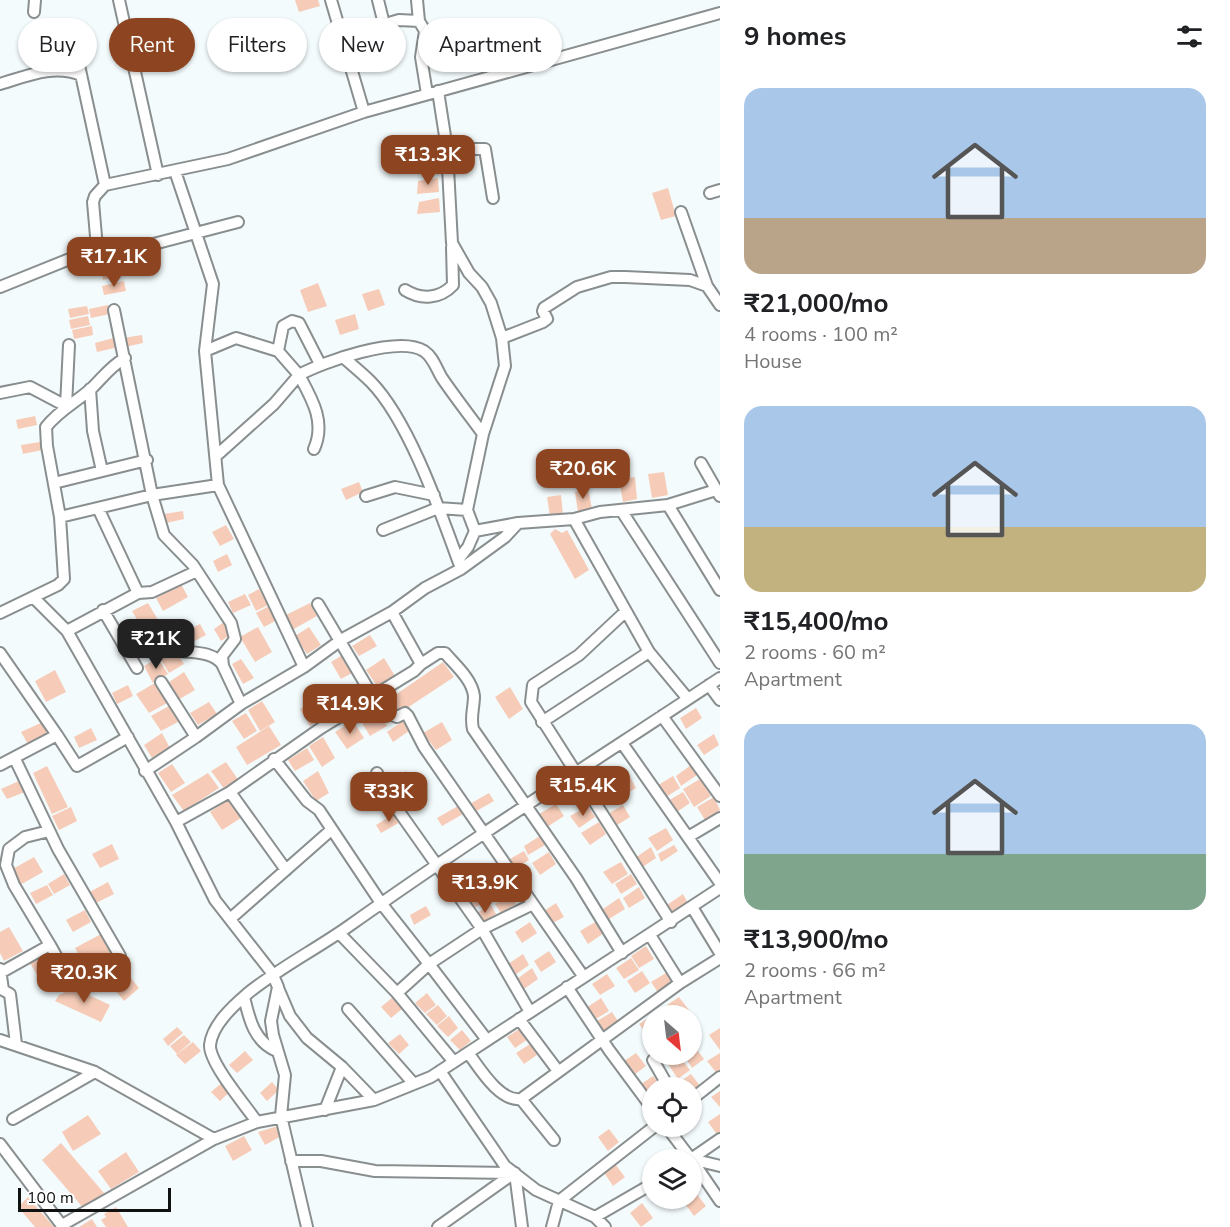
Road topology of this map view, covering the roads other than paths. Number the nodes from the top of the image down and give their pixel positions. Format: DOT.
graph roads {
  1 [pos="35,0"];
  2 [pos="118,0"];
  3 [pos="332,0"];
  4 [pos="378,0"];
  5 [pos="417,0"];
  6 [pos="34,12"];
  7 [pos="720,12"];
  8 [pos="337,18"];
  9 [pos="382,18"];
  10 [pos="419,18"];
  11 [pos="80,72"];
  12 [pos="352,72"];
  13 [pos="427,72"];
  14 [pos="81,75"];
  15 [pos="0,84"];
  16 [pos="433,92"];
  17 [pos="364,112"];
  18 [pos="447,149"];
  19 [pos="175,171"];
  20 [pos="158,175"];
  21 [pos="105,185"];
  22 [pos="493,198"];
  23 [pos="681,212"];
  24 [pos="238,222"];
  25 [pos="198,232"];
  26 [pos="452,243"];
  27 [pos="97,248"];
  28 [pos="0,286"];
  29 [pos="707,286"];
  30 [pos="405,290"];
  31 [pos="720,305"];
  32 [pos="114,310"];
  33 [pos="502,338"];
  34 [pos="69,345"];
  35 [pos="205,351"];
  36 [pos="278,351"];
  37 [pos="343,357"];
  38 [pos="125,358"];
  39 [pos="320,364"];
  40 [pos="299,375"];
  41 [pos="90,389"];
  42 [pos="0,393"];
  43 [pos="66,405"];
  44 [pos="483,434"];
  45 [pos="314,448"];
  46 [pos="216,456"];
  47 [pos="147,460"];
  48 [pos="701,463"];
  49 [pos="102,471"];
  50 [pos="54,483"];
  51 [pos="218,485"];
  52 [pos="718,493"];
  53 [pos="152,495"];
  54 [pos="366,495"];
  55 [pos="434,495"];
  56 [pos="668,505"];
  57 [pos="98,508"];
  58 [pos="438,508"];
  59 [pos="467,510"];
  60 [pos="621,510"];
  61 [pos="60,517"];
  62 [pos="574,519"];
  63 [pos="518,523"];
  64 [pos="383,530"];
  65 [pos="475,531"];
  66 [pos="460,564"];
  67 [pos="197,571"];
  68 [pos="720,590"];
  69 [pos="138,593"];
  70 [pos="34,598"];
  71 [pos="318,604"];
  72 [pos="103,610"];
  73 [pos="392,612"];
  74 [pos="625,612"];
  75 [pos="0,613"];
  76 [pos="67,631"];
  77 [pos="341,640"];
  78 [pos="181,651"];
  79 [pos="0,652"];
  80 [pos="649,652"];
  81 [pos="720,663"];
  82 [pos="421,664"];
  83 [pos="223,666"];
  84 [pos="304,667"];
  85 [pos="137,668"];
  86 [pos="720,678"];
  87 [pos="161,682"];
  88 [pos="709,685"];
  89 [pos="376,695"];
  90 [pos="688,699"];
  91 [pos="720,700"];
  92 [pos="241,704"];
  93 [pos="662,716"];
  94 [pos="542,722"];
  95 [pos="57,735"];
  96 [pos="128,737"];
  97 [pos="196,737"];
  98 [pos="622,743"];
  99 [pos="15,759"];
  100 [pos="274,759"];
  101 [pos="0,765"];
  102 [pos="145,771"];
  103 [pos="377,773"];
  104 [pos="577,774"];
  105 [pos="230,792"];
  106 [pos="720,796"];
  107 [pos="526,807"];
  108 [pos="720,818"];
  109 [pos="176,822"];
  110 [pos="49,831"];
  111 [pos="330,831"];
  112 [pos="483,834"];
  113 [pos="688,837"];
  114 [pos="437,864"];
  115 [pos="286,870"];
  116 [pos="720,883"];
  117 [pos="720,888"];
  118 [pos="381,903"];
  119 [pos="533,904"];
  120 [pos="692,907"];
  121 [pos="230,919"];
  122 [pos="671,922"];
  123 [pos="482,930"];
  124 [pos="339,933"];
  125 [pos="650,935"];
  126 [pos="50,945"];
  127 [pos="622,953"];
  128 [pos="720,953"];
  129 [pos="720,958"];
  130 [pos="429,964"];
  131 [pos="1,971"];
  132 [pos="272,973"];
  133 [pos="583,976"];
  134 [pos="680,983"];
  135 [pos="278,987"];
  136 [pos="567,987"];
  137 [pos="1,989"];
  138 [pos="397,993"];
  139 [pos="244,996"];
  140 [pos="348,1009"];
  141 [pos="530,1012"];
  142 [pos="519,1020"];
  143 [pos="602,1039"];
  144 [pos="0,1040"];
  145 [pos="487,1040"];
  146 [pos="16,1044"];
  147 [pos="277,1051"];
  148 [pos="469,1054"];
  149 [pos="454,1062"];
  150 [pos="342,1067"];
  151 [pos="440,1071"];
  152 [pos="558,1071"];
  153 [pos="95,1072"];
  154 [pos="720,1077"];
  155 [pos="414,1084"];
  156 [pos="702,1091"];
  157 [pos="642,1094"];
  158 [pos="521,1099"];
  159 [pos="374,1100"];
  160 [pos="325,1110"];
  161 [pos="281,1116"];
  162 [pos="13,1119"];
  163 [pos="257,1122"];
  164 [pos="642,1136"];
  165 [pos="674,1137"];
  166 [pos="214,1139"];
  167 [pos="720,1139"];
  168 [pos="554,1140"];
  169 [pos="0,1144"];
  170 [pos="683,1149"];
  171 [pos="702,1151"];
  172 [pos="3,1156"];
  173 [pos="291,1161"];
  174 [pos="702,1162"];
  175 [pos="720,1166"];
  176 [pos="514,1173"];
  177 [pos="702,1175"];
  178 [pos="642,1190"];
  179 [pos="559,1201"];
  180 [pos="720,1201"];
  181 [pos="595,1217"];
  182 [pos="62,1226"];
  183 [pos="306,1227"];
  184 [pos="438,1227"];
  185 [pos="522,1227"];
  186 [pos="552,1227"];
  187 [pos="605,1227"];
  1 -- 6 [label="street"];
  2 -- 20 [label="street"];
  3 -- 8 [label="street"];
  4 -- 9 [label="street"];
  5 -- 10 [label="street"];
  7 -- 16 [label="street"];
  11 -- 14 [label="street"];
  12 -- 17 [label="street"];
  13 -- 16 [label="street"];
  14 -- 15 [label="street"];
  14 -- 21 [label="street"];
  16 -- 17 [label="street"];
  16 -- 18 [label="street"];
  17 -- 19 [label="street"];
  18 -- 22 [label="street"];
  18 -- 26 [label="street"];
  19 -- 20 [label="street"];
  19 -- 25 [label="street"];
  20 -- 21 [label="street"];
  21 -- 27 [label="street"];
  23 -- 29 [label="street"];
  24 -- 25 [label="street"];
  25 -- 27 [label="street"];
  25 -- 35 [label="street"];
  26 -- 30 [label="street"];
  26 -- 33 [label="street"];
  27 -- 28 [label="street"];
  29 -- 31 [label="street"];
  29 -- 33 [label="street"];
  32 -- 38 [label="street"];
  33 -- 44 [label="street"];
  34 -- 43 [label="street"];
  35 -- 36 [label="street"];
  35 -- 46 [label="street"];
  36 -- 39 [label="street"];
  36 -- 40 [label="street"];
  37 -- 39 [label="street"];
  37 -- 44 [label="street"];
  37 -- 55 [label="street"];
  38 -- 41 [label="street"];
  38 -- 47 [label="street"];
  39 -- 40 [label="street"];
  40 -- 45 [label="street"];
  40 -- 46 [label="street"];
  41 -- 43 [label="street"];
  41 -- 49 [label="street"];
  42 -- 43 [label="street"];
  43 -- 50 [label="street"];
  44 -- 59 [label="street"];
  46 -- 51 [label="street"];
  47 -- 49 [label="street"];
  47 -- 53 [label="street"];
  48 -- 52 [label="street"];
  49 -- 50 [label="street"];
  50 -- 61 [label="street"];
  51 -- 53 [label="street"];
  51 -- 84 [label="street"];
  52 -- 56 [label="street"];
  53 -- 57 [label="street"];
  53 -- 67 [label="street"];
  54 -- 55 [label="street"];
  55 -- 58 [label="street"];
  56 -- 60 [label="street"];
  56 -- 68 [label="street"];
  57 -- 61 [label="street"];
  57 -- 69 [label="street"];
  58 -- 59 [label="street"];
  58 -- 64 [label="street"];
  58 -- 66 [label="street"];
  59 -- 65 [label="street"];
  60 -- 62 [label="street"];
  60 -- 81 [label="street"];
  61 -- 70 [label="street"];
  62 -- 63 [label="street"];
  62 -- 74 [label="street"];
  63 -- 65 [label="street"];
  63 -- 66 [label="street"];
  65 -- 66 [label="street"];
  66 -- 73 [label="street"];
  67 -- 69 [label="street"];
  67 -- 83 [label="street"];
  69 -- 72 [label="street"];
  70 -- 75 [label="street"];
  70 -- 76 [label="street"];
  71 -- 77 [label="street"];
  72 -- 76 [label="street"];
  72 -- 85 [label="street"];
  73 -- 77 [label="street"];
  73 -- 82 [label="street"];
  74 -- 80 [label="street"];
  74 -- 94 [label="street"];
  76 -- 96 [label="street"];
  77 -- 84 [label="street"];
  77 -- 89 [label="street"];
  78 -- 83 [label="street"];
  79 -- 95 [label="street"];
  80 -- 90 [label="street"];
  80 -- 94 [label="street"];
  82 -- 89 [label="street"];
  82 -- 107 [label="street"];
  83 -- 92 [label="street"];
  84 -- 92 [label="street"];
  86 -- 88 [label="street"];
  87 -- 97 [label="street"];
  88 -- 90 [label="street"];
  88 -- 91 [label="street"];
  89 -- 100 [label="street"];
  89 -- 112 [label="street"];
  90 -- 93 [label="street"];
  92 -- 97 [label="street"];
  93 -- 98 [label="street"];
  93 -- 106 [label="street"];
  94 -- 104 [label="street"];
  95 -- 96 [label="street"];
  95 -- 99 [label="street"];
  96 -- 102 [label="street"];
  97 -- 102 [label="street"];
  98 -- 104 [label="street"];
  98 -- 113 [label="street"];
  99 -- 101 [label="street"];
  99 -- 110 [label="street"];
  100 -- 105 [label="street"];
  100 -- 111 [label="street"];
  102 -- 109 [label="street"];
  103 -- 114 [label="street"];
  104 -- 107 [label="street"];
  104 -- 122 [label="street"];
  105 -- 109 [label="street"];
  105 -- 115 [label="street"];
  107 -- 112 [label="street"];
  107 -- 127 [label="street"];
  108 -- 113 [label="street"];
  109 -- 121 [label="street"];
  110 -- 126 [label="street"];
  110 -- 126 [label="street"];
  111 -- 115 [label="street"];
  111 -- 118 [label="street"];
  112 -- 114 [label="street"];
  112 -- 119 [label="street"];
  113 -- 116 [label="street"];
  114 -- 118 [label="street"];
  114 -- 123 [label="street"];
  115 -- 121 [label="street"];
  117 -- 120 [label="street"];
  118 -- 124 [label="street"];
  118 -- 130 [label="street"];
  119 -- 123 [label="street"];
  119 -- 133 [label="street"];
  120 -- 122 [label="street"];
  120 -- 128 [label="street"];
  121 -- 132 [label="street"];
  122 -- 125 [label="street"];
  123 -- 130 [label="street"];
  123 -- 141 [label="street"];
  124 -- 132 [label="street"];
  124 -- 138 [label="street"];
  125 -- 127 [label="street"];
  125 -- 134 [label="street"];
  126 -- 131 [label="street"];
  127 -- 133 [label="street"];
  129 -- 134 [label="street"];
  130 -- 138 [label="street"];
  130 -- 145 [label="street"];
  131 -- 137 [label="street"];
  132 -- 135 [label="street"];
  132 -- 139 [label="street"];
  133 -- 136 [label="street"];
  134 -- 143 [label="street"];
  135 -- 147 [label="street"];
  135 -- 150 [label="street"];
  136 -- 141 [label="street"];
  136 -- 143 [label="street"];
  137 -- 146 [label="street"];
  138 -- 149 [label="street"];
  139 -- 147 [label="street"];
  139 -- 163 [label="street"];
  140 -- 155 [label="street"];
  141 -- 142 [label="street"];
  142 -- 145 [label="street"];
  142 -- 152 [label="street"];
  143 -- 152 [label="street"];
  143 -- 157 [label="street"];
  144 -- 146 [label="street"];
  145 -- 148 [label="street"];
  146 -- 153 [label="street"];
  147 -- 161 [label="street"];
  148 -- 149 [label="street"];
  148 -- 158 [label="street"];
  149 -- 151 [label="street"];
  150 -- 159 [label="street"];
  150 -- 160 [label="street"];
  151 -- 155 [label="street"];
  151 -- 176 [label="street"];
  152 -- 158 [label="street"];
  153 -- 162 [label="street"];
  153 -- 166 [label="street"];
  154 -- 156 [label="street"];
  155 -- 159 [label="street"];
  158 -- 168 [label="street"];
  159 -- 160 [label="street"];
  160 -- 161 [label="street"];
  161 -- 163 [label="street"];
  161 -- 173 [label="street"];
  163 -- 166 [label="street"];
  164 -- 179 [label="street"];
  165 -- 170 [label="street"];
  166 -- 182 [label="street"];
  167 -- 171 [label="street"];
  169 -- 172 [label="street"];
  172 -- 182 [label="street"];
  173 -- 176 [label="street"];
  173 -- 183 [label="street"];
  174 -- 175 [label="street"];
  176 -- 179 [label="street"];
  176 -- 184 [label="street"];
  176 -- 185 [label="street"];
  177 -- 180 [label="street"];
  178 -- 181 [label="street"];
  179 -- 181 [label="street"];
  179 -- 186 [label="street"];
  181 -- 187 [label="street"];
}
